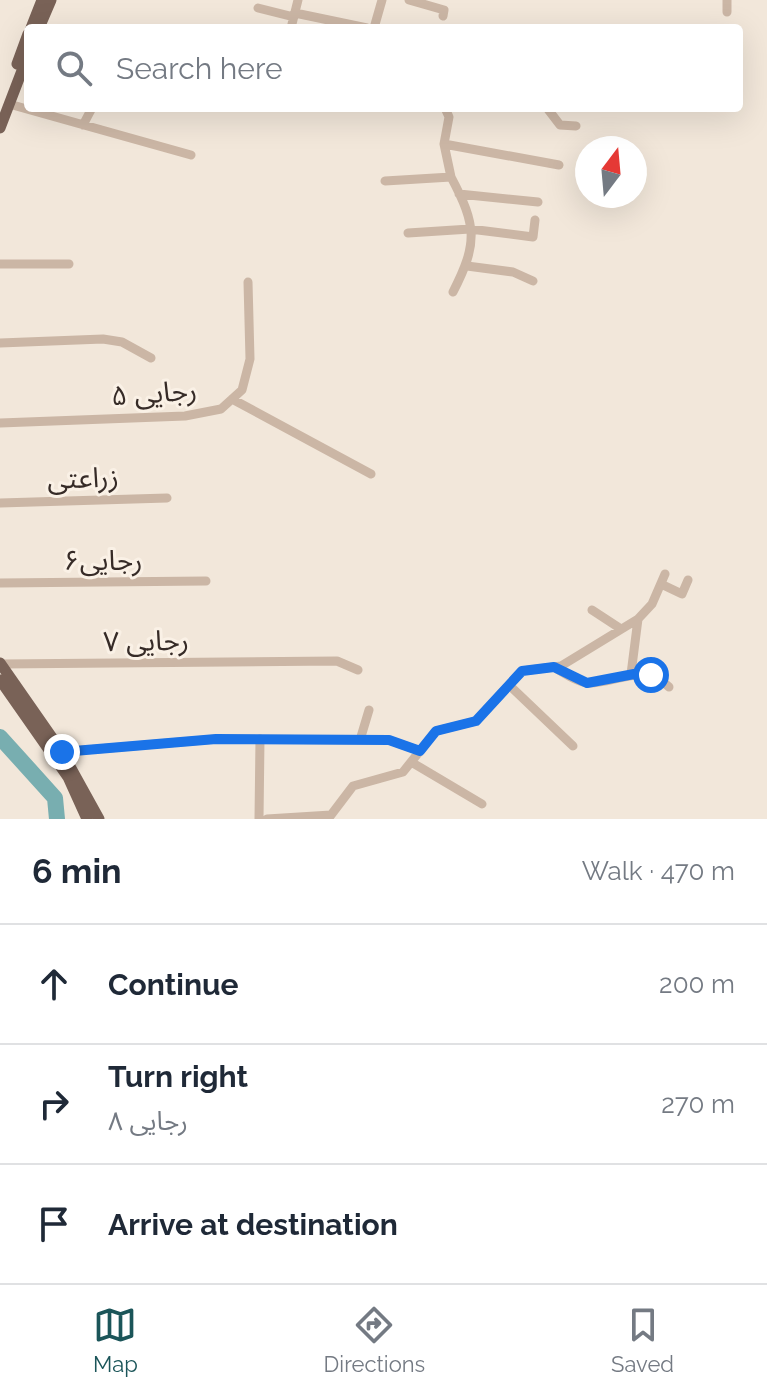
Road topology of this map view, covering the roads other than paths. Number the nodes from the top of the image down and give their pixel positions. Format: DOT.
graph roads {
  1 [pos="42,0"];
  2 [pos="51,0"];
  3 [pos="298,0"];
  4 [pos="382,0"];
  5 [pos="409,0"];
  6 [pos="727,0"];
  7 [pos="258,8"];
  8 [pos="445,9"];
  9 [pos="727,12"];
  10 [pos="294,15"];
  11 [pos="33,24"];
  12 [pos="41,24"];
  13 [pos="292,24"];
  14 [pos="345,24"];
  15 [pos="375,24"];
  16 [pos="24,47"];
  17 [pos="24,64"];
  18 [pos="5,106"];
  19 [pos="30,112"];
  20 [pos="90,112"];
  21 [pos="447,112"];
  22 [pos="550,112"];
  23 [pos="83,125"];
  24 [pos="576,126"];
  25 [pos="0,128"];
  26 [pos="444,144"];
  27 [pos="191,155"];
  28 [pos="559,165"];
  29 [pos="451,177"];
  30 [pos="385,181"];
  31 [pos="459,194"];
  32 [pos="538,202"];
  33 [pos="535,220"];
  34 [pos="470,229"];
  35 [pos="408,233"];
  36 [pos="0,264"];
  37 [pos="69,264"];
  38 [pos="467,266"];
  39 [pos="533,281"];
  40 [pos="248,282"];
  41 [pos="453,292"];
  42 [pos="0,343"];
  43 [pos="151,358"];
  44 [pos="232,399"];
  45 [pos="0,423"];
  46 [pos="371,474"];
  47 [pos="167,498"];
  48 [pos="0,503"];
  49 [pos="688,580"];
  50 [pos="206,581"];
  51 [pos="0,583"];
  52 [pos="592,610"];
  53 [pos="638,619"];
  54 [pos="621,629"];
  55 [pos="1,664"];
  56 [pos="554,667"];
  57 [pos="358,670"];
  58 [pos="631,674"];
  59 [pos="0,680"];
  60 [pos="509,685"];
  61 [pos="669,687"];
  62 [pos="369,710"];
  63 [pos="260,739"];
  64 [pos="360,740"];
  65 [pos="573,746"];
  66 [pos="420,751"];
  67 [pos="62,752"];
  68 [pos="411,762"];
  69 [pos="482,804"];
  70 [pos="330,817"];
  71 [pos="87,819"];
  72 [pos="99,819"];
  73 [pos="259,819"];
  74 [pos="267,819"];
  1 -- 11 [label="main road"];
  2 -- 12 [label="main road"];
  3 -- 10 [label="street"];
  4 -- 15 [label="street"];
  5 -- 8 [label="street"];
  6 -- 9 [label="street"];
  7 -- 10 [label="street"];
  10 -- 13 [label="street"];
  10 -- 14 [label="street"];
  16 -- 18 [label="main road"];
  17 -- 18 [label="main road"];
  18 -- 25 [label="main road"];
  19 -- 23 [label="street"];
  20 -- 23 [label="street"];
  21 -- 26 [label="street"];
  22 -- 24 [label="street"];
  23 -- 27 [label="street"];
  26 -- 28 [label="street"];
  26 -- 29 [label="street"];
  29 -- 30 [label="street"];
  29 -- 31 [label="street"];
  31 -- 32 [label="street"];
  31 -- 34 [label="street"];
  33 -- 34 [label="street"];
  34 -- 35 [label="street"];
  34 -- 38 [label="street"];
  36 -- 37 [label="street"];
  38 -- 39 [label="street"];
  38 -- 41 [label="street"];
  40 -- 44 [label="street, رجایی ۵"];
  42 -- 43 [label="street"];
  44 -- 45 [label="street, رجایی ۵"];
  44 -- 46 [label="street"];
  47 -- 48 [label="street, زراعتی"];
  49 -- 53 [label="street"];
  50 -- 51 [label="street, رجایی۶"];
  52 -- 54 [label="street"];
  53 -- 54 [label="street"];
  53 -- 58 [label="street"];
  54 -- 56 [label="street"];
  55 -- 57 [label="street, رجایی ۷"];
  55 -- 67 [label="main road"];
  56 -- 58 [label="street"];
  56 -- 60 [label="street"];
  58 -- 61 [label="street"];
  59 -- 71 [label="main road"];
  60 -- 65 [label="street"];
  60 -- 66 [label="street"];
  62 -- 64 [label="street"];
  63 -- 64 [label="street"];
  63 -- 67 [label="street"];
  63 -- 73 [label="street"];
  64 -- 66 [label="street"];
  66 -- 68 [label="street"];
  67 -- 72 [label="main road"];
  68 -- 69 [label="street"];
  68 -- 70 [label="street"];
  70 -- 74 [label="street"];
}
